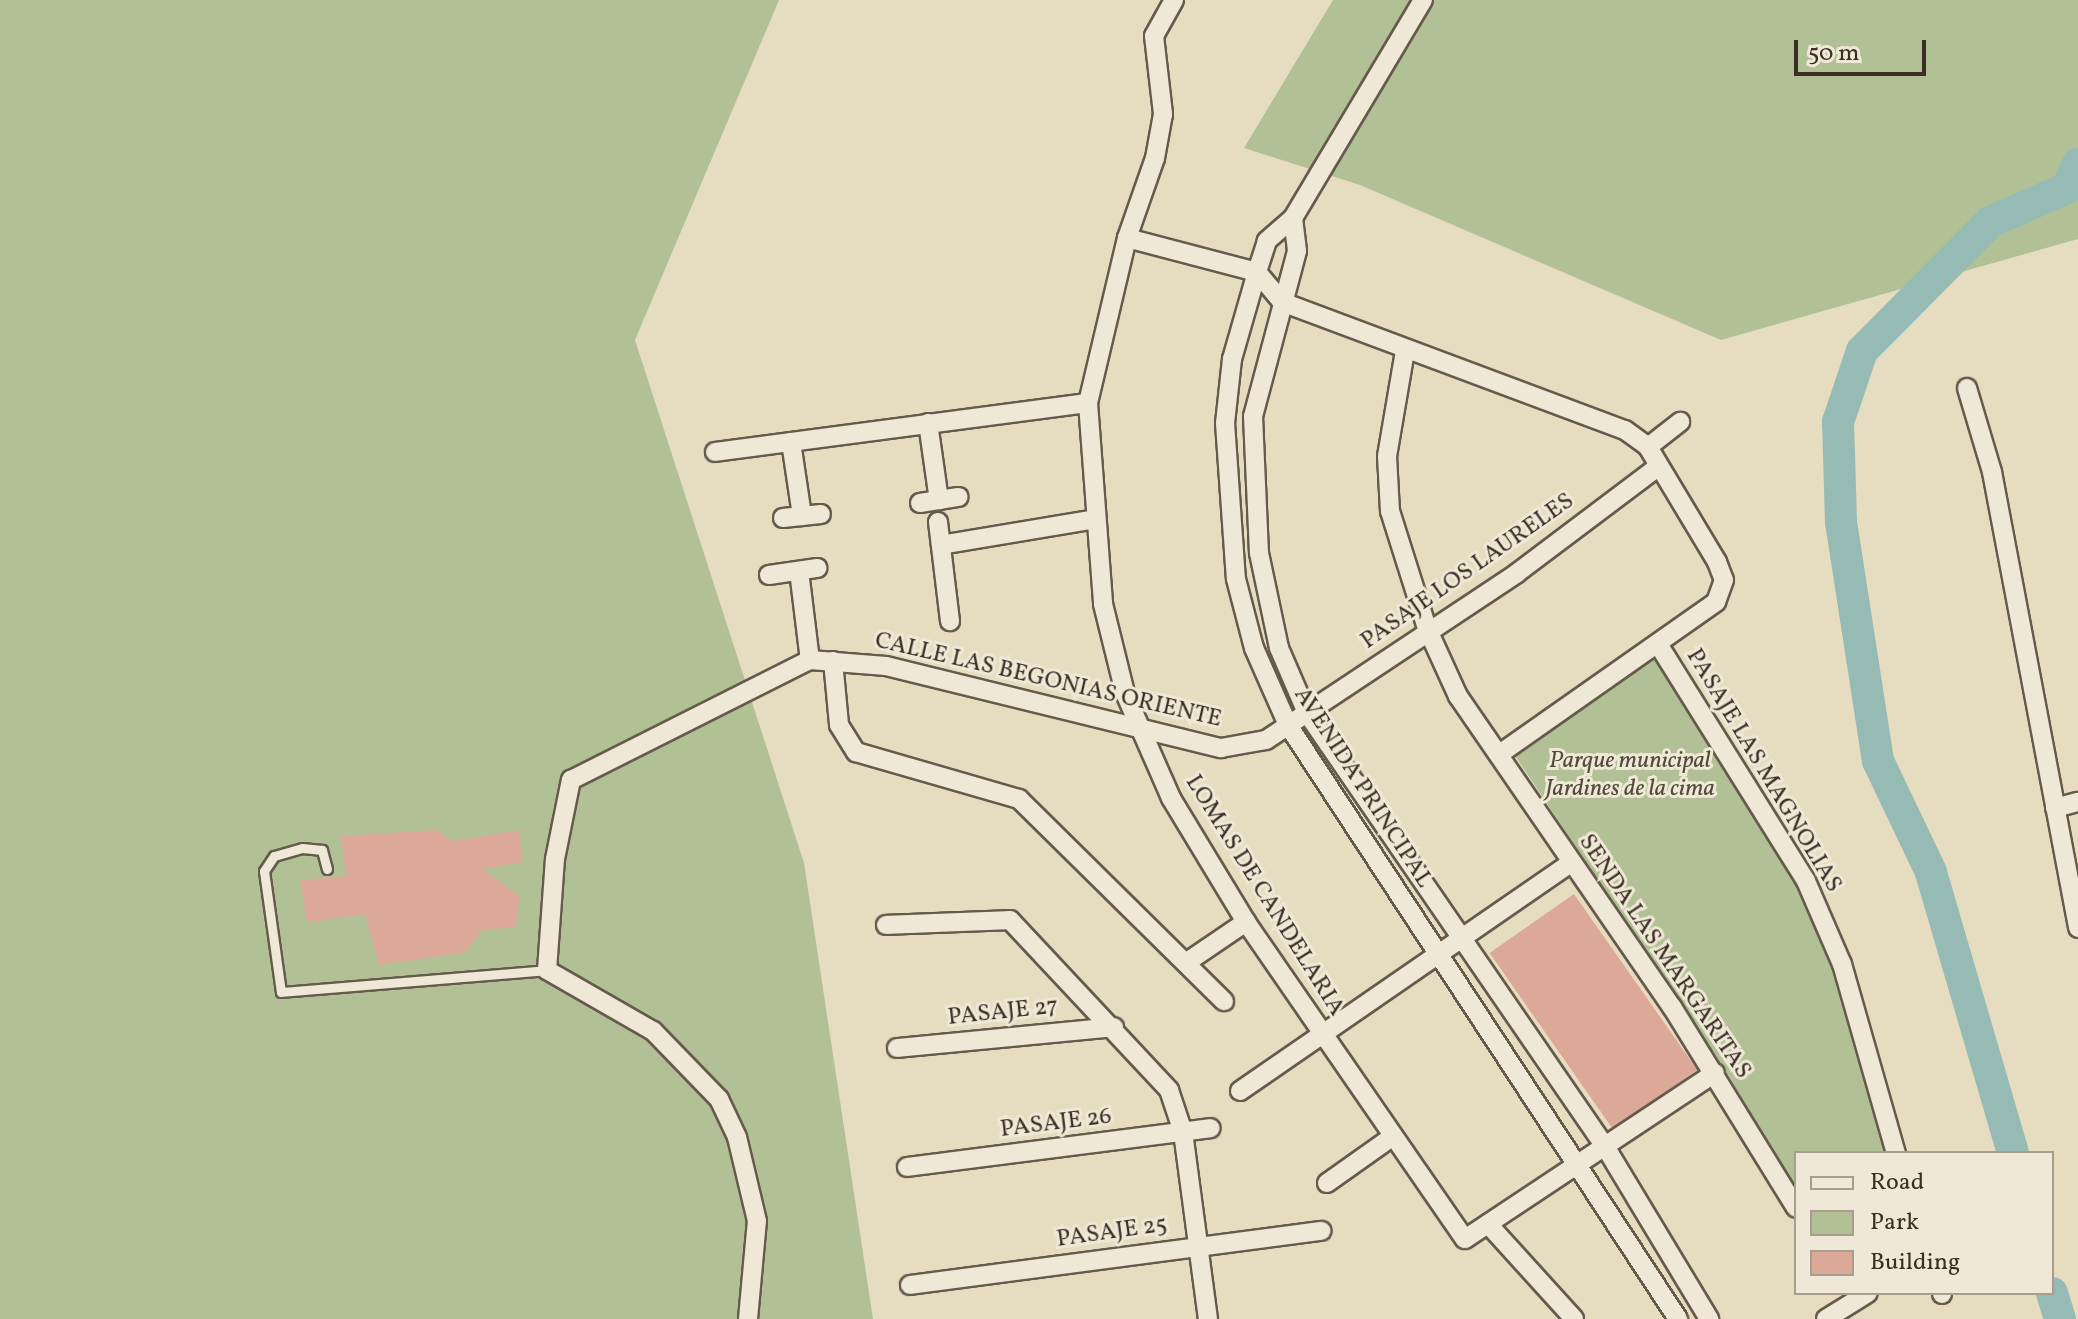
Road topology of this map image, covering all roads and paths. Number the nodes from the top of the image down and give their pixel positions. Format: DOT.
graph roads {
  1 [pos="1174,0"];
  2 [pos="1423,0"];
  3 [pos="1293,218"];
  4 [pos="1127,238"];
  5 [pos="1257,272"];
  6 [pos="1282,302"];
  7 [pos="1405,351"];
  8 [pos="1967,388"];
  9 [pos="1088,403"];
  10 [pos="1680,422"];
  11 [pos="928,423"];
  12 [pos="791,442"];
  13 [pos="1648,447"];
  14 [pos="715,452"];
  15 [pos="1655,469"];
  16 [pos="959,497"];
  17 [pos="939,500"];
  18 [pos="920,503"];
  19 [pos="802,516"];
  20 [pos="1091,520"];
  21 [pos="938,522"];
  22 [pos="941,545"];
  23 [pos="769,575"];
  24 [pos="950,621"];
  25 [pos="1427,628"];
  26 [pos="1658,644"];
  27 [pos="810,660"];
  28 [pos="833,661"];
  29 [pos="1307,713"];
  30 [pos="1288,725"];
  31 [pos="1144,728"];
  32 [pos="1500,754"];
  33 [pos="2078,802"];
  34 [pos="2055,808"];
  35 [pos="1570,863"];
  36 [pos="327,869"];
  37 [pos="1246,922"];
  38 [pos="886,925"];
  39 [pos="2078,928"];
  40 [pos="1465,936"];
  41 [pos="1440,953"];
  42 [pos="1190,960"];
  43 [pos="547,970"];
  44 [pos="1224,1001"];
  45 [pos="1114,1027"];
  46 [pos="1322,1034"];
  47 [pos="897,1048"];
  48 [pos="1715,1073"];
  49 [pos="1240,1091"];
  50 [pos="1211,1128"];
  51 [pos="1183,1132"];
  52 [pos="1392,1137"];
  53 [pos="1606,1148"];
  54 [pos="1895,1151"];
  55 [pos="1578,1165"];
  56 [pos="907,1167"];
  57 [pos="1327,1183"];
  58 [pos="1794,1205"];
  59 [pos="1488,1224"];
  60 [pos="1321,1231"];
  61 [pos="1200,1245"];
  62 [pos="910,1285"];
  63 [pos="1850,1305"];
  64 [pos="748,1319"];
  65 [pos="1208,1319"];
  66 [pos="1574,1319"];
  67 [pos="1678,1319"];
  68 [pos="1709,1319"];
  69 [pos="1826,1319"];
  1 -- 4 [label="street, LOMAS DE CANDELARIA"];
  2 -- 3 [label="street"];
  3 -- 5 [label="street, AVENIDA PRINCIPAL"];
  3 -- 6 [label="street, AVENIDA PRINCIPAL"];
  4 -- 5 [label="street"];
  4 -- 9 [label="street, LOMAS DE CANDELARIA"];
  5 -- 6 [label="street"];
  5 -- 30 [label="street, AVENIDA PRINCIPAL"];
  6 -- 7 [label="street"];
  6 -- 29 [label="street, AVENIDA PRINCIPAL"];
  7 -- 13 [label="street"];
  7 -- 25 [label="street, SENDA LAS MARGARITAS"];
  8 -- 34 [label="street"];
  9 -- 11 [label="street"];
  9 -- 20 [label="street, LOMAS DE CANDELARIA"];
  10 -- 13 [label="street"];
  11 -- 12 [label="street"];
  11 -- 17 [label="street"];
  12 -- 14 [label="street"];
  12 -- 19 [label="street"];
  13 -- 15 [label="street"];
  15 -- 25 [label="street, PASAJE LOS LAURELES"];
  15 -- 26 [label="street"];
  16 -- 17 [label="street"];
  17 -- 18 [label="street"];
  20 -- 22 [label="street"];
  20 -- 31 [label="street, LOMAS DE CANDELARIA"];
  21 -- 22 [label="street"];
  22 -- 24 [label="street"];
  23 -- 27 [label="street"];
  25 -- 29 [label="street, PASAJE LOS LAURELES"];
  25 -- 32 [label="street, SENDA LAS MARGARITAS"];
  26 -- 32 [label="street"];
  26 -- 54 [label="street, PASAJE LAS MAGNOLIAS"];
  27 -- 28 [label="street, CALLE LAS BEGONIAS ORIENTE"];
  27 -- 43 [label="street, CALLE LAS BEGONIAS ORIENTE"];
  28 -- 31 [label="street, CALLE LAS BEGONIAS ORIENTE"];
  28 -- 42 [label="street"];
  29 -- 30 [label="street, CALLE LAS BEGONIAS ORIENTE"];
  29 -- 40 [label="street, AVENIDA PRINCIPAL"];
  30 -- 31 [label="street, CALLE LAS BEGONIAS ORIENTE"];
  30 -- 41 [label="street, AVENIDA PRINCIPAL"];
  31 -- 37 [label="street, LOMAS DE CANDELARIA"];
  32 -- 35 [label="street, SENDA LAS MARGARITAS"];
  33 -- 34 [label="street"];
  34 -- 39 [label="street"];
  35 -- 40 [label="street"];
  35 -- 48 [label="street, SENDA LAS MARGARITAS"];
  36 -- 43 [label="lane"];
  37 -- 42 [label="street"];
  37 -- 46 [label="street, LOMAS DE CANDELARIA"];
  38 -- 45 [label="street"];
  40 -- 41 [label="street"];
  40 -- 53 [label="street, AVENIDA PRINCIPAL"];
  41 -- 46 [label="street"];
  41 -- 55 [label="street, AVENIDA PRINCIPAL"];
  42 -- 44 [label="street"];
  43 -- 64 [label="street"];
  45 -- 47 [label="street, PASAJE 27"];
  45 -- 51 [label="street"];
  46 -- 49 [label="street"];
  46 -- 52 [label="street, LOMAS DE CANDELARIA"];
  48 -- 53 [label="street, LOMAS DE CANDELARIA"];
  48 -- 58 [label="street, SENDA LAS MARGARITAS"];
  50 -- 51 [label="street, PASAJE 26"];
  51 -- 56 [label="street, PASAJE 26"];
  51 -- 61 [label="street"];
  52 -- 57 [label="street"];
  52 -- 59 [label="street, LOMAS DE CANDELARIA"];
  53 -- 55 [label="street, LOMAS DE CANDELARIA"];
  53 -- 68 [label="street, AVENIDA PRINCIPAL"];
  55 -- 59 [label="street, LOMAS DE CANDELARIA"];
  55 -- 67 [label="street, AVENIDA PRINCIPAL"];
  59 -- 66 [label="street"];
  60 -- 61 [label="street, PASAJE 25"];
  61 -- 62 [label="street, PASAJE 25"];
  61 -- 65 [label="street"];
  63 -- 69 [label="street"];
}
